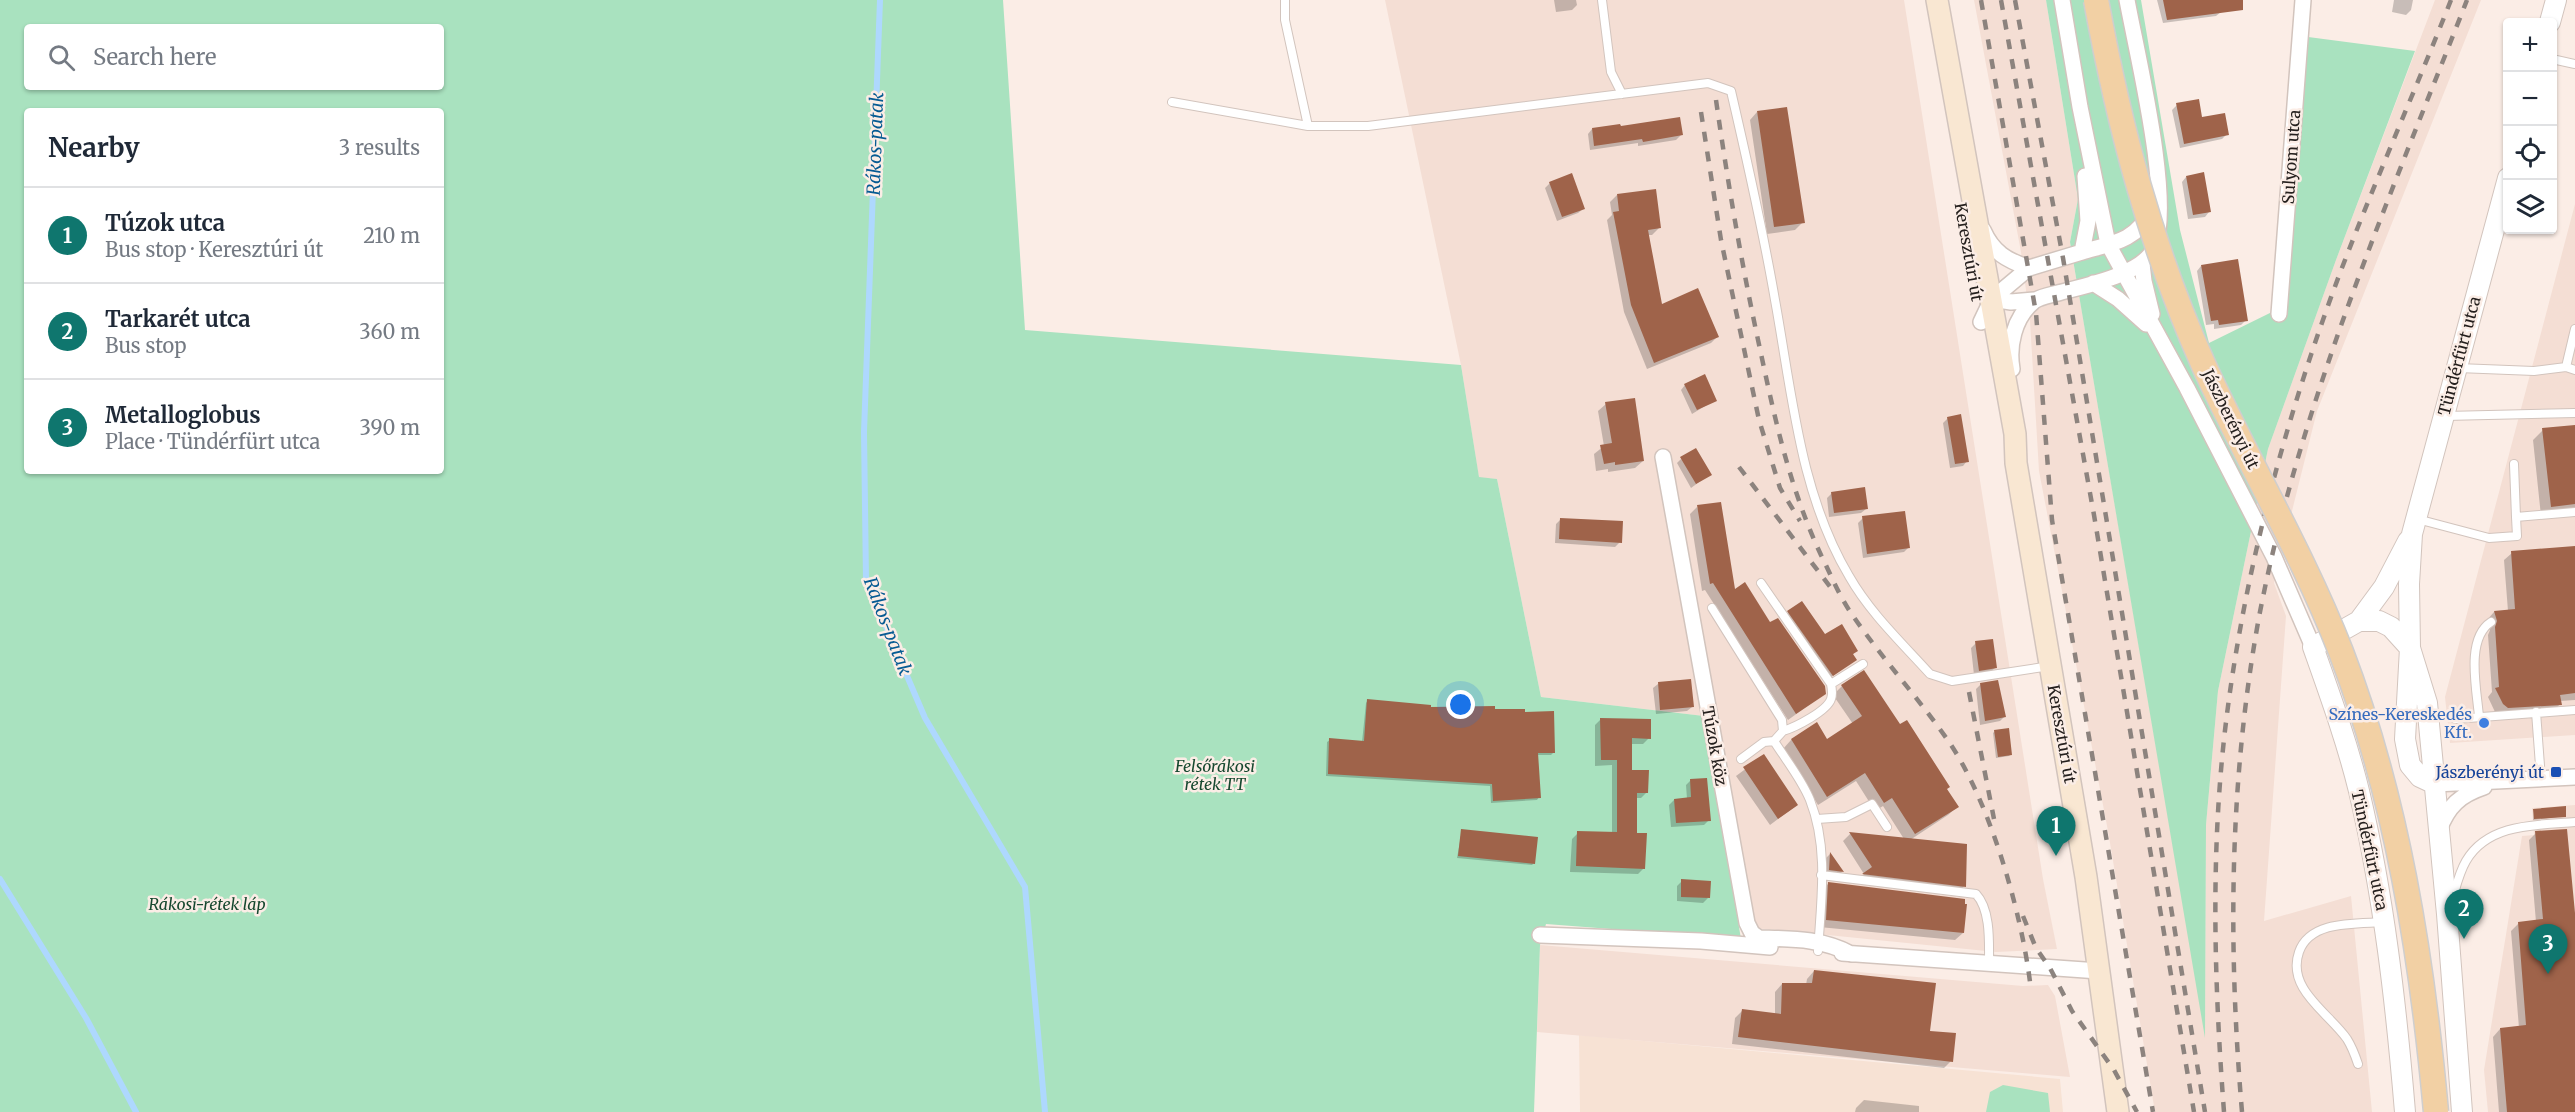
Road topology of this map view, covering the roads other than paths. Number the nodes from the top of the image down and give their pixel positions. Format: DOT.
graph roads {
  1 [pos="1285,0"];
  2 [pos="1602,0"];
  3 [pos="1937,0"];
  4 [pos="2062,0"];
  5 [pos="2096,0"];
  6 [pos="2127,0"];
  7 [pos="2303,0"];
  8 [pos="2556,0"];
  9 [pos="2551,18"];
  10 [pos="1944,36"];
  11 [pos="2557,60"];
  12 [pos="2575,64"];
  13 [pos="1622,94"];
  14 [pos="1172,102"];
  15 [pos="2080,107"];
  16 [pos="1308,126"];
  17 [pos="2157,177"];
  18 [pos="2507,180"];
  19 [pos="1977,215"];
  20 [pos="2108,244"];
  21 [pos="2082,252"];
  22 [pos="2142,264"];
  23 [pos="2029,268"];
  24 [pos="2123,273"];
  25 [pos="2093,284"];
  26 [pos="1992,299"];
  27 [pos="2034,300"];
  28 [pos="2279,314"];
  29 [pos="1981,322"];
  30 [pos="2575,329"];
  31 [pos="2159,337"];
  32 [pos="2566,367"];
  33 [pos="2456,368"];
  34 [pos="2575,370"];
  35 [pos="2575,413"];
  36 [pos="2443,416"];
  37 [pos="2015,434"];
  38 [pos="1664,457"];
  39 [pos="2016,463"];
  40 [pos="2514,464"];
  41 [pos="2575,512"];
  42 [pos="2516,517"];
  43 [pos="2414,526"];
  44 [pos="1761,583"];
  45 [pos="1712,608"];
  46 [pos="2359,621"];
  47 [pos="2491,622"];
  48 [pos="2313,647"];
  49 [pos="2410,648"];
  50 [pos="1863,664"];
  51 [pos="2051,666"];
  52 [pos="1832,684"];
  53 [pos="2575,710"];
  54 [pos="2536,712"];
  55 [pos="2479,717"];
  56 [pos="2455,719"];
  57 [pos="1783,731"];
  58 [pos="1774,741"];
  59 [pos="1741,759"];
  60 [pos="2575,777"];
  61 [pos="2541,779"];
  62 [pos="2499,782"];
  63 [pos="2435,784"];
  64 [pos="1816,819"];
  65 [pos="2575,822"];
  66 [pos="1887,827"];
  67 [pos="2439,831"];
  68 [pos="1821,875"];
  69 [pos="2447,914"];
  70 [pos="2385,922"];
  71 [pos="1540,935"];
  72 [pos="1818,946"];
  73 [pos="1989,964"];
  74 [pos="2099,971"];
  75 [pos="2358,1064"];
  76 [pos="2118,1112"];
  77 [pos="2405,1112"];
  78 [pos="2436,1112"];
  79 [pos="2462,1112"];
  1 -- 16 [label="lane"];
  2 -- 13 [label="lane"];
  3 -- 10 [label="main road, Keresztúri út"];
  4 -- 15 [label="street, Jászberényi út"];
  5 -- 78 [label="main road, Jászberényi út, bridge"];
  6 -- 17 [label="street"];
  7 -- 28 [label="street, Sulyom utca"];
  8 -- 9 [label="street"];
  10 -- 19 [label="main road, Keresztúri út"];
  10 -- 29 [label="main road, Keresztúri út"];
  11 -- 12 [label="lane"];
  13 -- 16 [label="lane"];
  13 -- 51 [label="lane"];
  14 -- 16 [label="lane"];
  15 -- 20 [label="street, Jászberényi út"];
  15 -- 21 [label="street"];
  17 -- 20 [label="street"];
  17 -- 22 [label="street"];
  18 -- 33 [label="street, Tündérfürt utca"];
  19 -- 23 [label="street"];
  19 -- 26 [label="main road, Keresztúri út"];
  20 -- 21 [label="street"];
  20 -- 24 [label="street, Jászberényi út"];
  21 -- 23 [label="street"];
  22 -- 24 [label="street"];
  22 -- 31 [label="street"];
  23 -- 26 [label="street"];
  24 -- 25 [label="street"];
  24 -- 31 [label="street, Jászberényi út"];
  25 -- 27 [label="street"];
  25 -- 31 [label="street"];
  26 -- 27 [label="street"];
  26 -- 29 [label="street"];
  26 -- 37 [label="main road, Keresztúri út"];
  27 -- 37 [label="street"];
  29 -- 39 [label="main road, Keresztúri út"];
  30 -- 32 [label="lane"];
  31 -- 48 [label="street, Jászberényi út"];
  32 -- 33 [label="lane"];
  32 -- 34 [label="lane"];
  33 -- 36 [label="street, Tündérfürt utca"];
  35 -- 36 [label="lane"];
  36 -- 43 [label="street, Tündérfürt utca"];
  37 -- 39 [label="main road, Keresztúri út"];
  38 -- 72 [label="street, Túzok köz"];
  39 -- 51 [label="main road, Keresztúri út"];
  40 -- 42 [label="lane"];
  41 -- 42 [label="lane"];
  42 -- 43 [label="lane"];
  43 -- 46 [label="street, Tündérfürt utca"];
  43 -- 49 [label="street, Tündérfürt utca"];
  44 -- 52 [label="lane"];
  45 -- 57 [label="lane"];
  46 -- 48 [label="street, Tündérfürt utca"];
  46 -- 49 [label="street"];
  47 -- 55 [label="lane"];
  48 -- 70 [label="street, Tündérfürt utca"];
  49 -- 63 [label="street, Tündérfürt utca"];
  50 -- 52 [label="lane"];
  51 -- 74 [label="main road, Keresztúri út"];
  52 -- 57 [label="lane"];
  53 -- 54 [label="lane"];
  54 -- 55 [label="lane"];
  54 -- 61 [label="lane"];
  55 -- 56 [label="lane"];
  57 -- 58 [label="lane"];
  58 -- 59 [label="lane"];
  58 -- 64 [label="lane"];
  60 -- 61 [label="street"];
  61 -- 62 [label="street"];
  62 -- 63 [label="street"];
  62 -- 67 [label="street"];
  63 -- 67 [label="street"];
  64 -- 66 [label="lane"];
  64 -- 68 [label="lane"];
  65 -- 69 [label="lane"];
  67 -- 69 [label="street"];
  68 -- 72 [label="lane"];
  68 -- 73 [label="lane"];
  69 -- 79 [label="street"];
  70 -- 75 [label="lane"];
  70 -- 77 [label="street, Tündérfürt utca"];
  71 -- 72 [label="street"];
  72 -- 73 [label="street"];
  73 -- 74 [label="street"];
  74 -- 76 [label="main road, Keresztúri út"];
}
